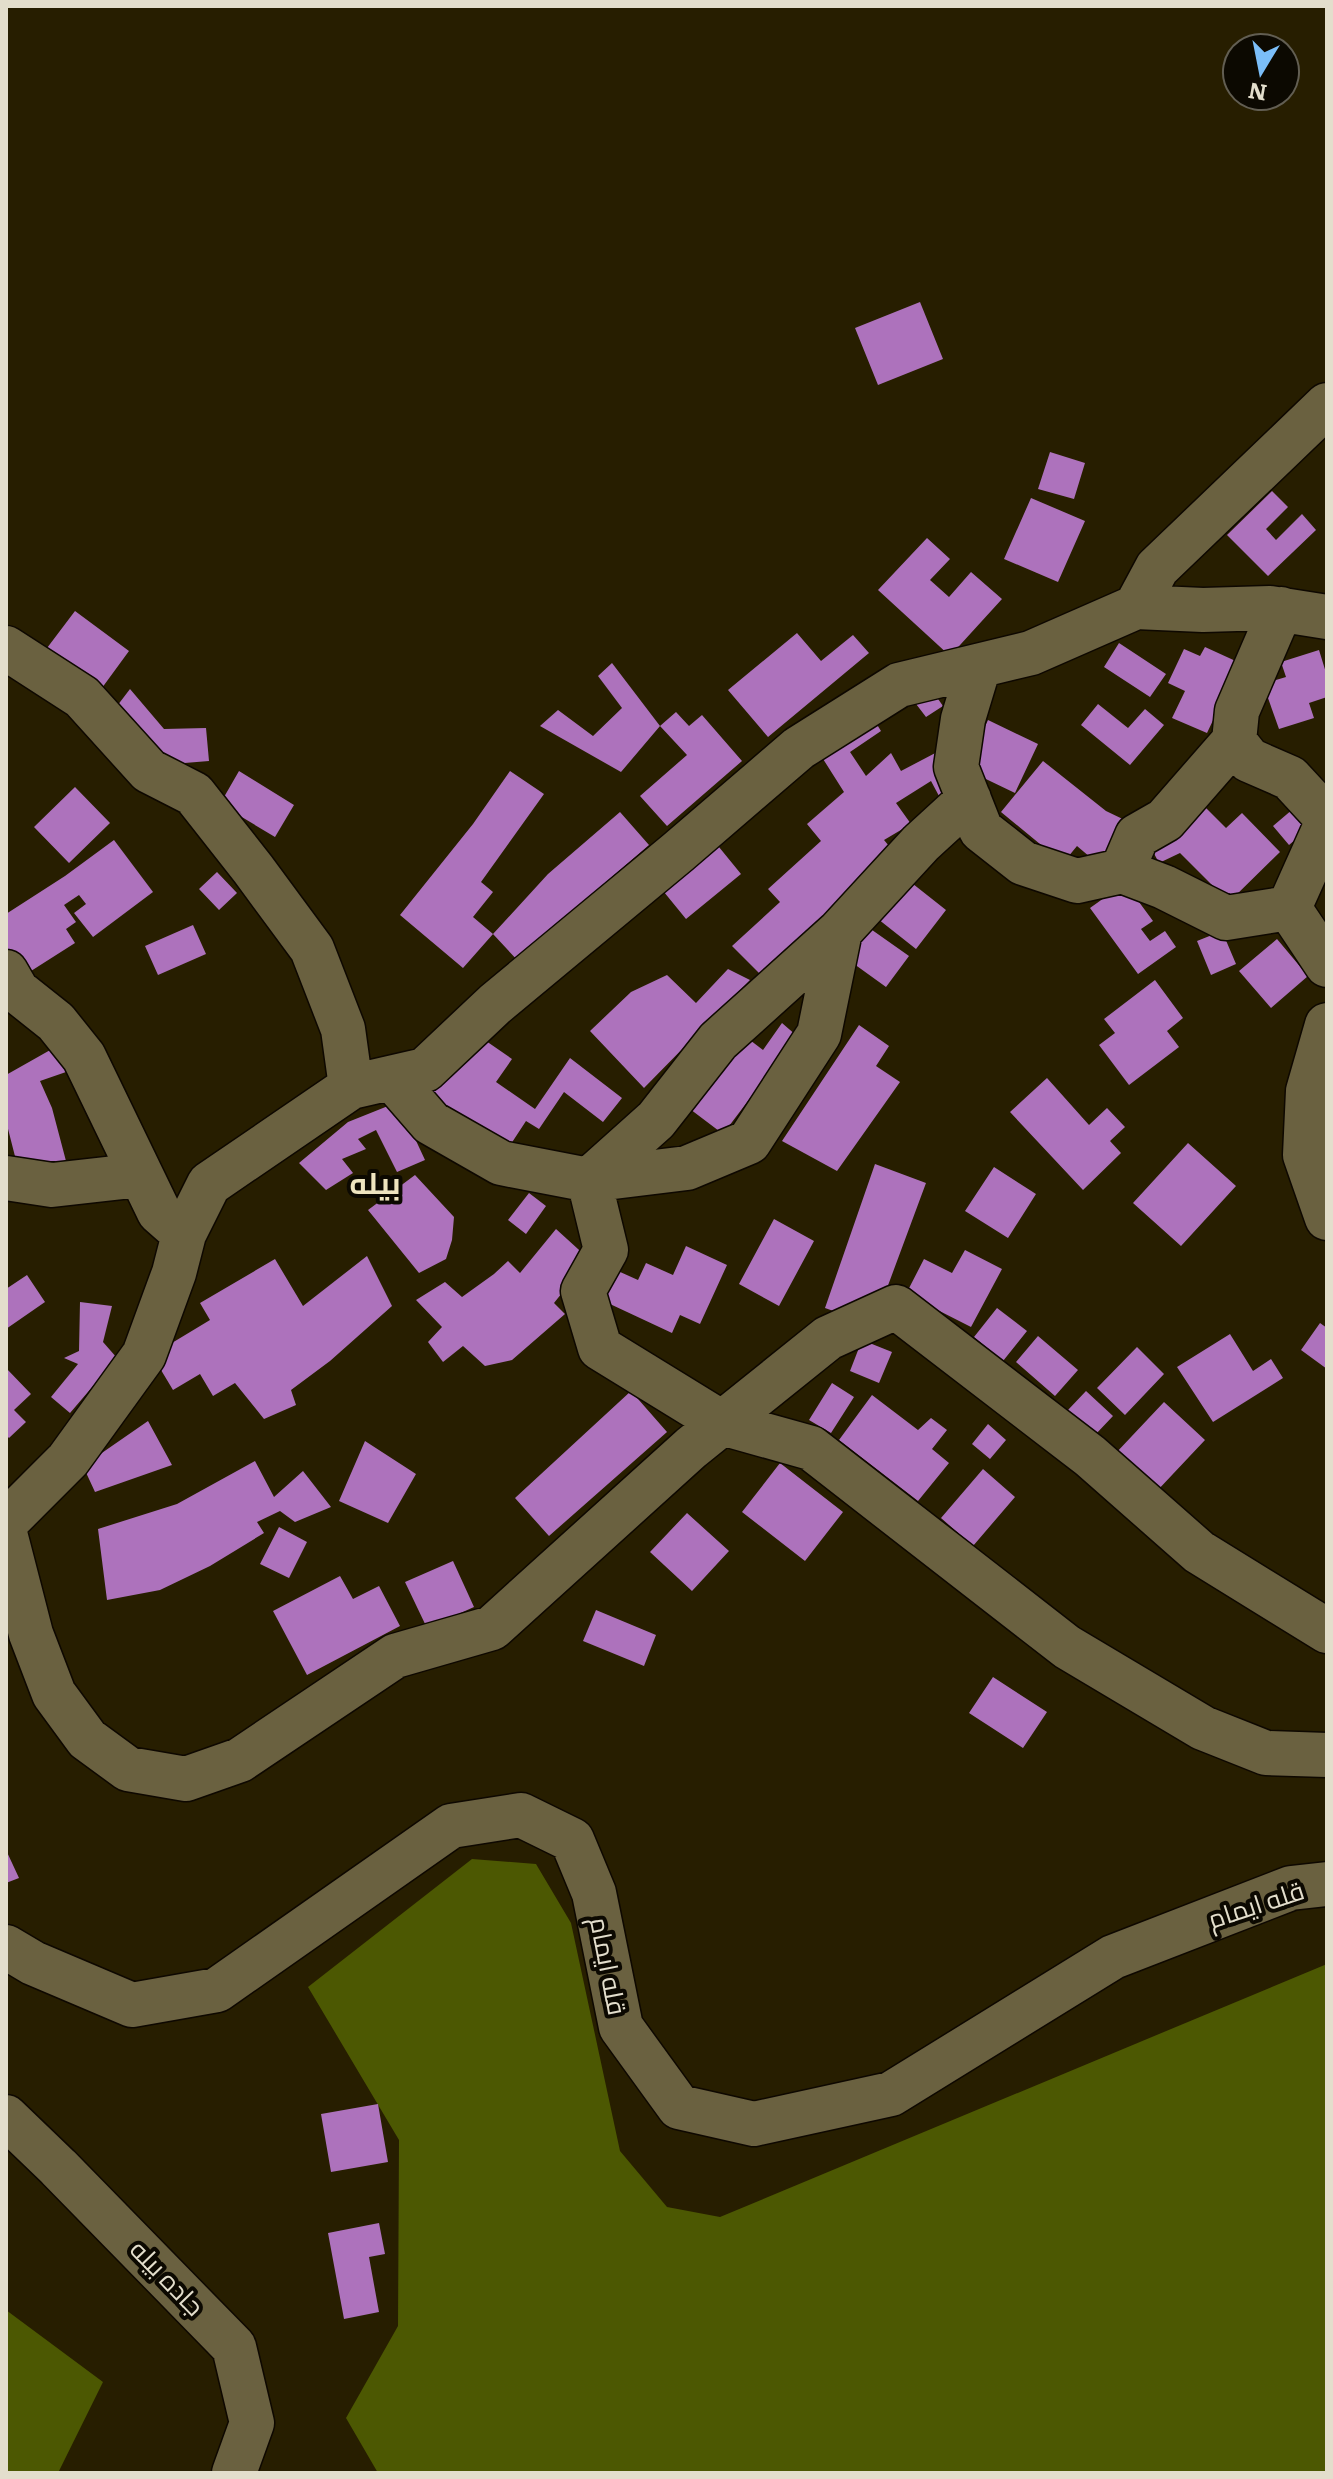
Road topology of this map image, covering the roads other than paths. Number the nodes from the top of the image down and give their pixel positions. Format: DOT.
graph roads {
  1 [pos="1327,405"];
  2 [pos="1136,607"];
  3 [pos="1281,609"];
  4 [pos="1327,617"];
  5 [pos="6,648"];
  6 [pos="979,666"];
  7 [pos="1234,741"];
  8 [pos="969,799"];
  9 [pos="1327,820"];
  10 [pos="1122,871"];
  11 [pos="1289,908"];
  12 [pos="840,931"];
  13 [pos="1327,965"];
  14 [pos="6,972"];
  15 [pos="1327,1025"];
  16 [pos="372,1083"];
  17 [pos="141,1175"];
  18 [pos="6,1178"];
  19 [pos="589,1180"];
  20 [pos="1327,1218"];
  21 [pos="184,1234"];
  22 [pos="722,1423"];
  23 [pos="6,1522"];
  24 [pos="6,1537"];
  25 [pos="1327,1631"];
  26 [pos="1327,1755"];
  27 [pos="1327,1884"];
  28 [pos="6,1947"];
  29 [pos="6,2117"];
  30 [pos="234,2473"];
  1 -- 2 [label="street"];
  2 -- 3 [label="street"];
  2 -- 6 [label="street"];
  3 -- 4 [label="street"];
  3 -- 7 [label="street"];
  5 -- 16 [label="street"];
  6 -- 8 [label="street"];
  6 -- 16 [label="street"];
  7 -- 9 [label="street"];
  7 -- 10 [label="street"];
  8 -- 10 [label="street"];
  8 -- 12 [label="street"];
  9 -- 11 [label="street"];
  10 -- 11 [label="street"];
  11 -- 13 [label="street"];
  12 -- 19 [label="street"];
  12 -- 19 [label="street"];
  14 -- 17 [label="street"];
  15 -- 20 [label="street"];
  16 -- 19 [label="street"];
  16 -- 21 [label="street"];
  17 -- 18 [label="street"];
  17 -- 21 [label="street"];
  19 -- 22 [label="street"];
  21 -- 23 [label="street"];
  22 -- 24 [label="street"];
  22 -- 25 [label="street"];
  22 -- 26 [label="street"];
  27 -- 28 [label="street, قله ایمام"];
  29 -- 30 [label="street, جاده بیله"];
}
